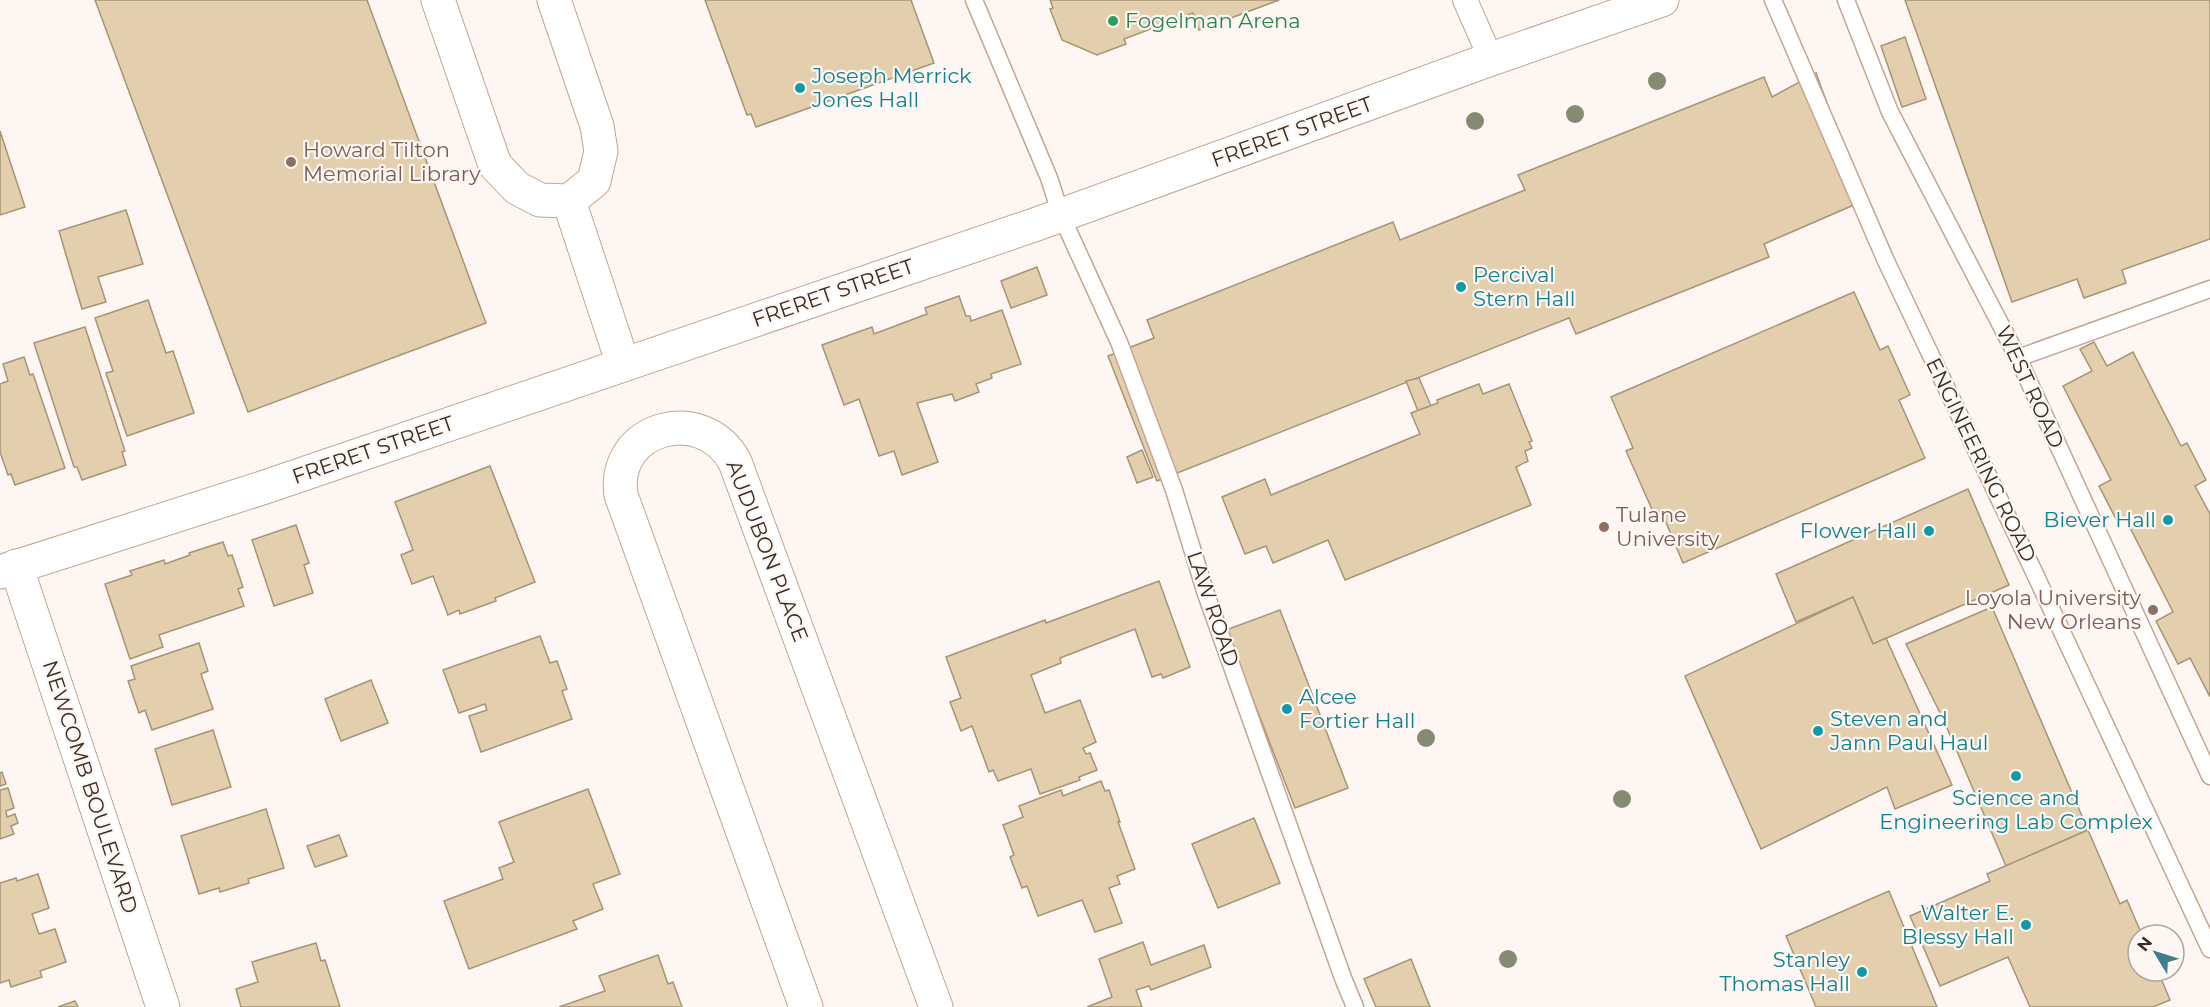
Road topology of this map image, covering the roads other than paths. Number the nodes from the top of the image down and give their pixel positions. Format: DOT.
graph roads {
  1 [pos="438,0"];
  2 [pos="554,0"];
  3 [pos="974,0"];
  4 [pos="1465,0"];
  5 [pos="1662,0"];
  6 [pos="1773,0"];
  7 [pos="1846,0"];
  8 [pos="1491,59"];
  9 [pos="569,201"];
  10 [pos="1061,216"];
  11 [pos="2210,289"];
  12 [pos="2018,358"];
  13 [pos="623,364"];
  14 [pos="8,569"];
  15 [pos="2210,776"];
  16 [pos="2210,949"];
  17 [pos="163,1007"];
  18 [pos="806,1007"];
  19 [pos="936,1007"];
  20 [pos="1355,1007"];
  1 -- 9 [label="street"];
  2 -- 9 [label="street"];
  3 -- 10 [label="lane, LAW ROAD"];
  4 -- 8 [label="street"];
  5 -- 8 [label="street, FRERET STREET"];
  6 -- 16 [label="lane, ENGINEERING ROAD"];
  7 -- 12 [label="lane, WEST ROAD"];
  8 -- 10 [label="street, FRERET STREET"];
  9 -- 13 [label="street"];
  10 -- 13 [label="street, FRERET STREET"];
  10 -- 20 [label="lane, LAW ROAD"];
  11 -- 12 [label="lane"];
  12 -- 15 [label="lane, WEST ROAD"];
  13 -- 14 [label="street, FRERET STREET"];
  14 -- 17 [label="street, NEWCOMB BOULEVARD"];
  18 -- 19 [label="street, AUDUBON PLACE"];
}
